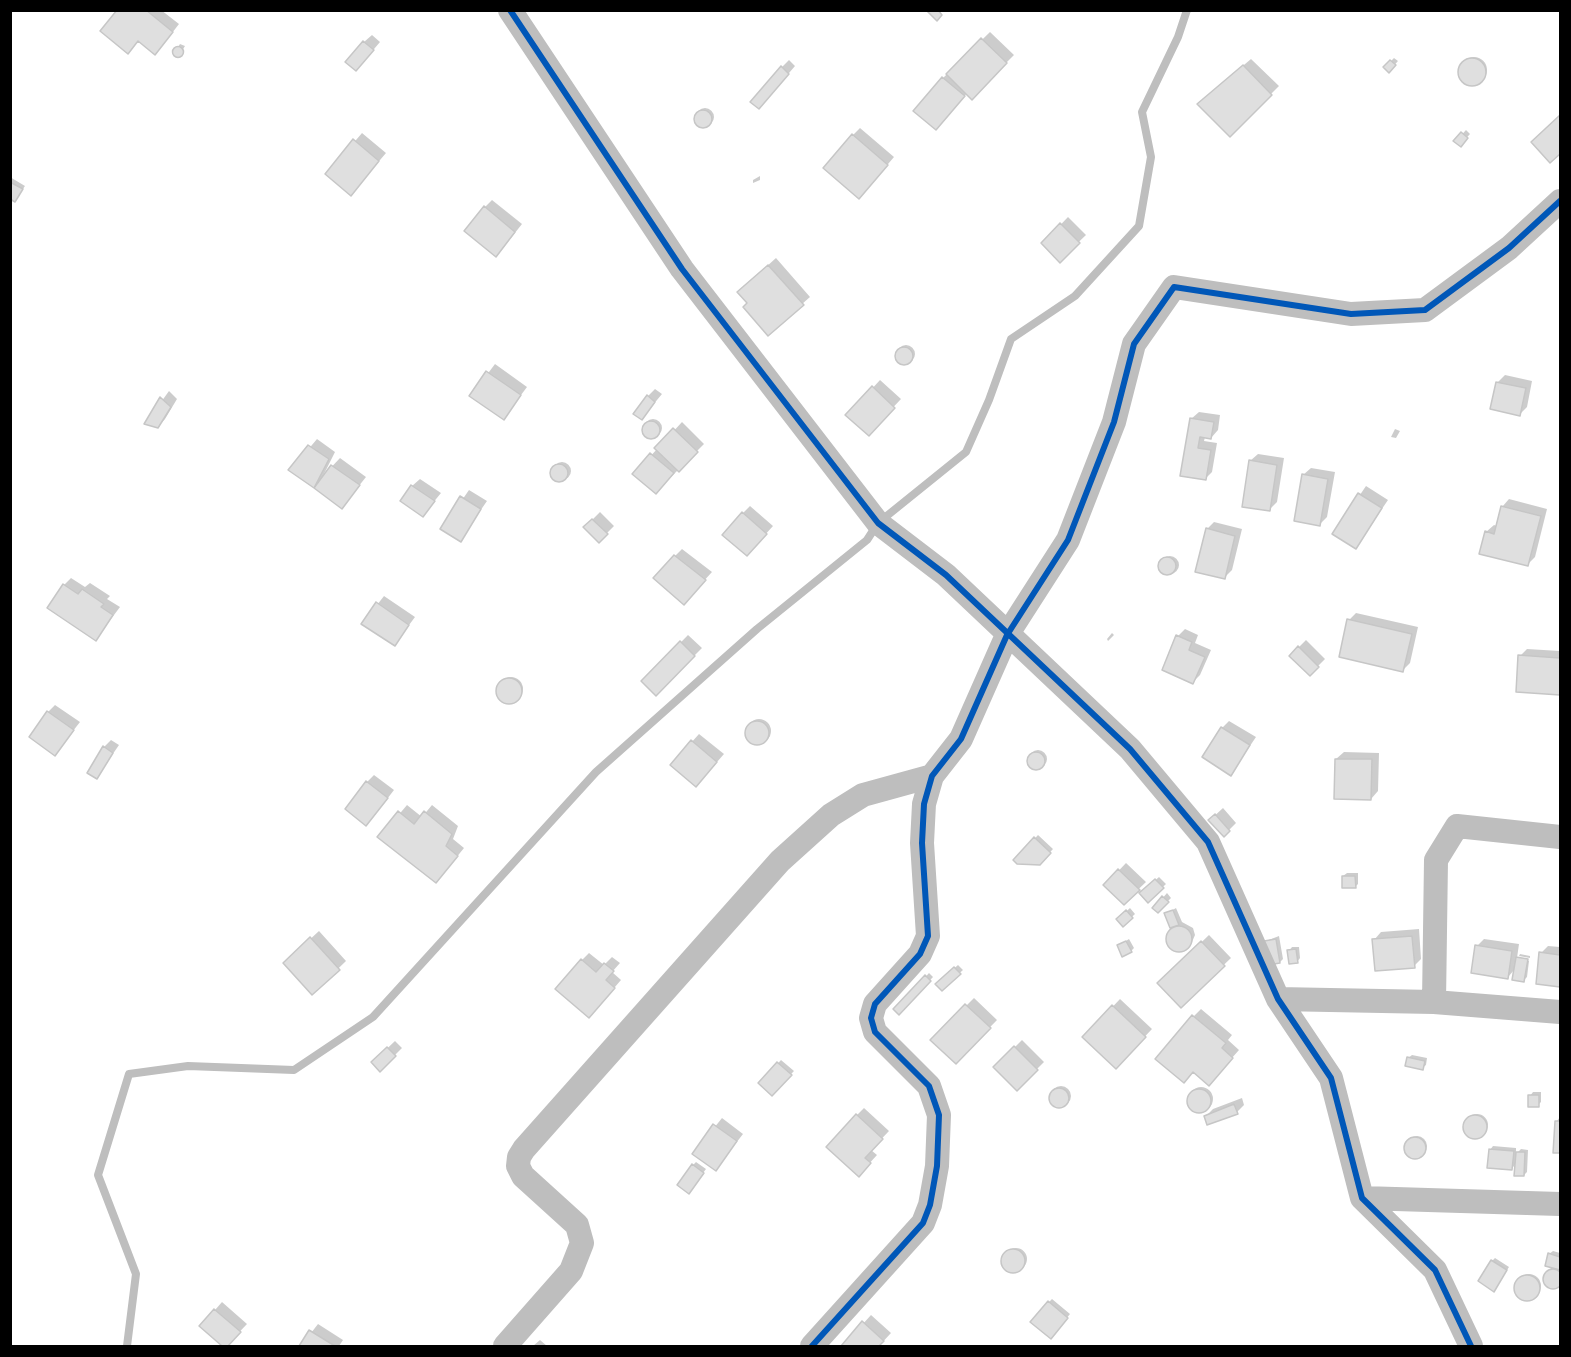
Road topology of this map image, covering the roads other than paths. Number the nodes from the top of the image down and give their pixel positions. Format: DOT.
graph roads {
  1 [pos="512,11"];
  2 [pos="1560,201"];
  3 [pos="1007,635"];
  4 [pos="932,776"];
  5 [pos="1560,837"];
  6 [pos="1278,999"];
  7 [pos="1434,1002"];
  8 [pos="1560,1012"];
  9 [pos="1362,1198"];
  10 [pos="1560,1204"];
  11 [pos="505,1347"];
  12 [pos="812,1347"];
  13 [pos="1471,1347"];
  1 -- 3 [label="street"];
  2 -- 3 [label="street"];
  3 -- 4 [label="street"];
  3 -- 6 [label="street"];
  4 -- 11 [label="street"];
  4 -- 12 [label="street"];
  5 -- 7 [label="street"];
  6 -- 7 [label="street"];
  6 -- 9 [label="street"];
  7 -- 8 [label="street"];
  9 -- 10 [label="street"];
  9 -- 13 [label="street"];
}
